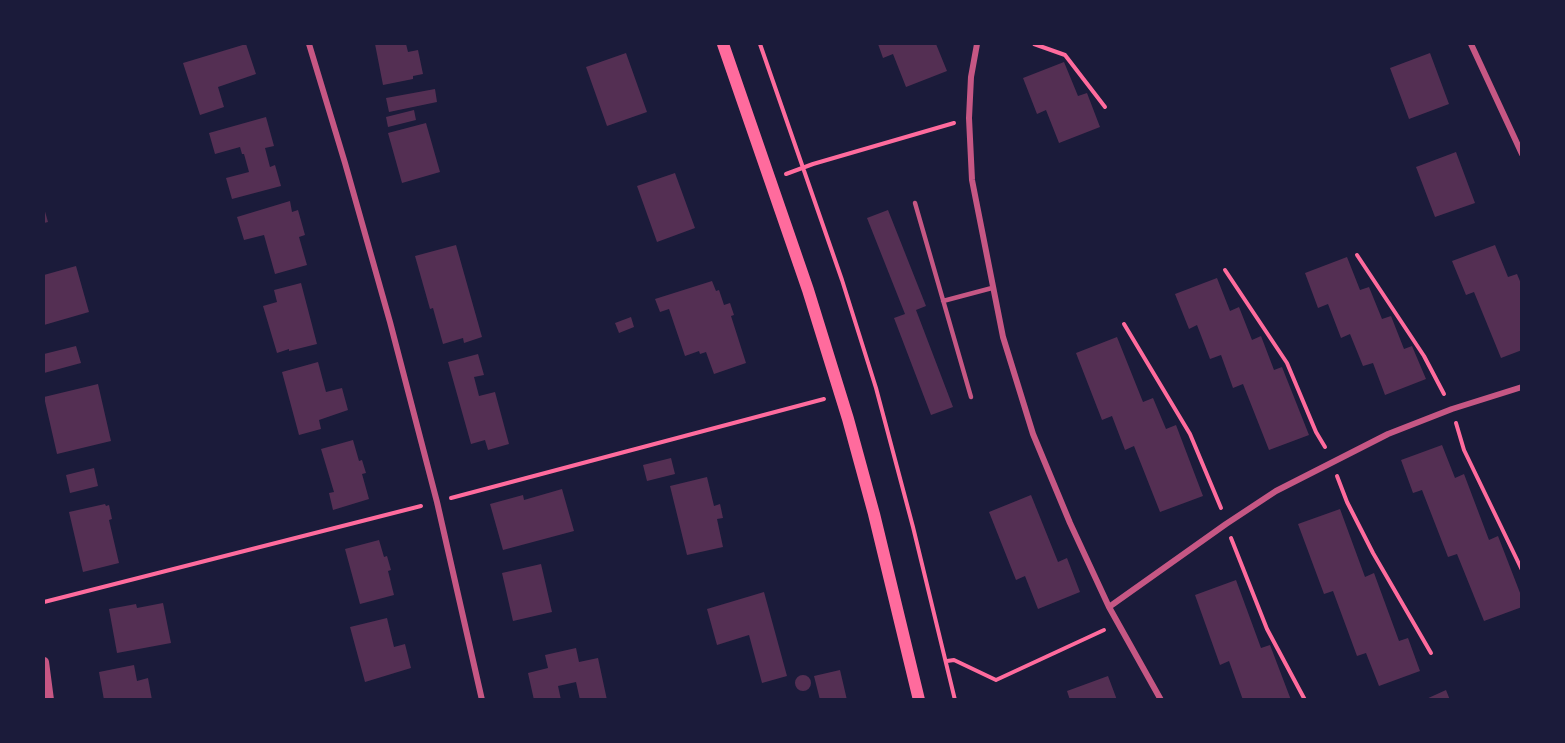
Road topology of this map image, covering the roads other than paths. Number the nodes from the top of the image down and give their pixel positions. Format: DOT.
graph roads {
  1 [pos="309,44"];
  2 [pos="723,44"];
  3 [pos="977,44"];
  4 [pos="1471,44"];
  5 [pos="1521,154"];
  6 [pos="915,203"];
  7 [pos="992,288"];
  8 [pos="943,301"];
  9 [pos="1521,387"];
  10 [pos="970,397"];
  11 [pos="1109,607"];
  12 [pos="44,662"];
  13 [pos="49,699"];
  14 [pos="482,699"];
  15 [pos="919,699"];
  16 [pos="1161,699"];
  1 -- 14 [label="street"];
  2 -- 15 [label="main road"];
  3 -- 7 [label="street"];
  4 -- 5 [label="street"];
  6 -- 8 [label="lane"];
  7 -- 8 [label="lane"];
  7 -- 11 [label="street"];
  8 -- 10 [label="lane"];
  9 -- 11 [label="street"];
  11 -- 16 [label="street"];
  12 -- 13 [label="street"];
}
